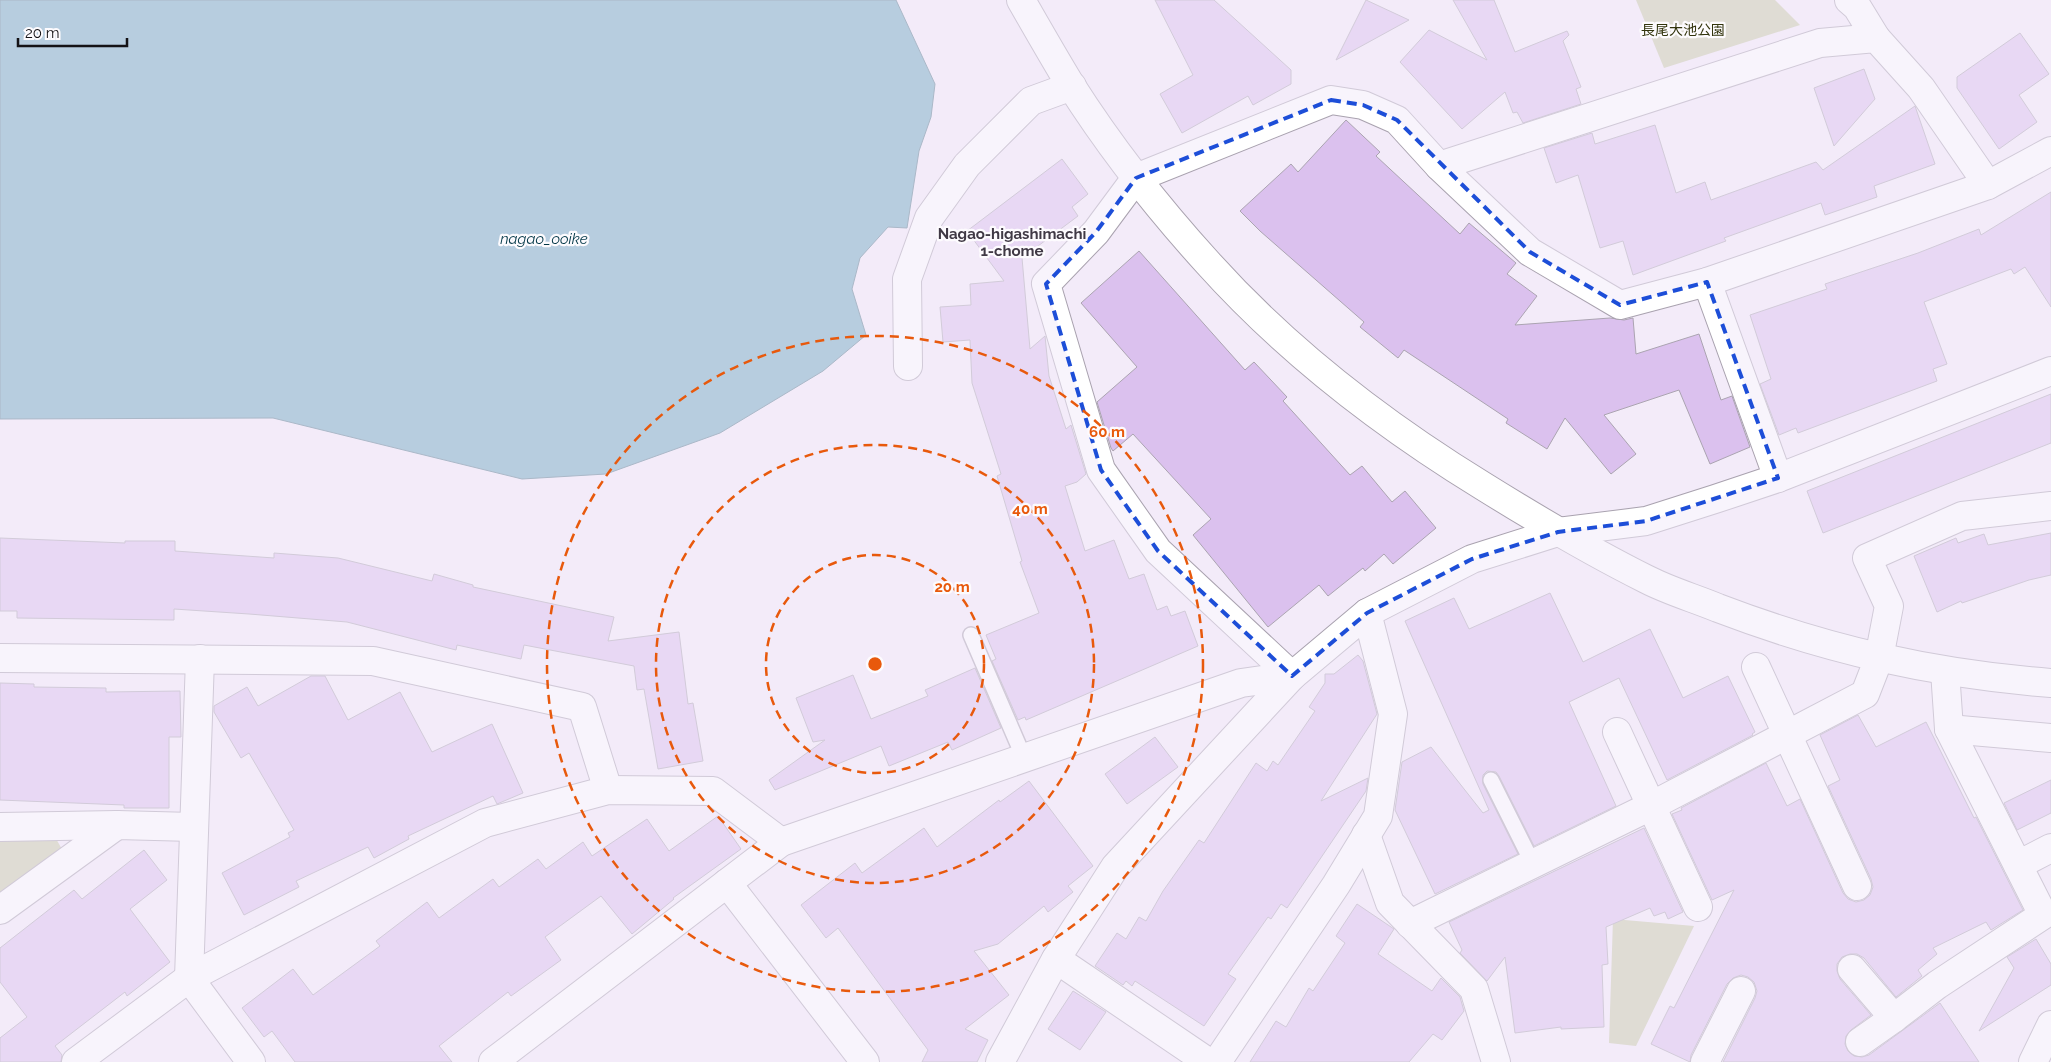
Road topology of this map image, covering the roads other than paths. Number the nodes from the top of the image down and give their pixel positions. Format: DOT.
graph roads {
  1 [pos="1021,0"];
  2 [pos="1849,0"];
  3 [pos="1876,38"];
  4 [pos="1072,86"];
  5 [pos="2051,151"];
  6 [pos="1439,166"];
  7 [pos="1136,178"];
  8 [pos="1988,185"];
  9 [pos="1707,282"];
  10 [pos="908,366"];
  11 [pos="2051,371"];
  12 [pos="1778,478"];
  13 [pos="2051,506"];
  14 [pos="1558,532"];
  15 [pos="1367,612"];
  16 [pos="971,635"];
  17 [pos="0,658"];
  18 [pos="1879,658"];
  19 [pos="200,659"];
  20 [pos="1756,667"];
  21 [pos="1945,671"];
  22 [pos="1292,676"];
  23 [pos="2051,683"];
  24 [pos="1949,730"];
  25 [pos="1617,732"];
  26 [pos="1787,734"];
  27 [pos="2051,738"];
  28 [pos="1024,758"];
  29 [pos="1491,780"];
  30 [pos="608,790"];
  31 [pos="1651,806"];
  32 [pos="117,825"];
  33 [pos="193,826"];
  34 [pos="0,827"];
  35 [pos="1366,835"];
  36 [pos="781,842"];
  37 [pos="2051,848"];
  38 [pos="1533,864"];
  39 [pos="2018,865"];
  40 [pos="727,884"];
  41 [pos="1858,886"];
  42 [pos="1698,907"];
  43 [pos="0,910"];
  44 [pos="1410,924"];
  45 [pos="1056,959"];
  46 [pos="1852,969"];
  47 [pos="189,978"];
  48 [pos="1741,991"];
  49 [pos="1894,1018"];
  50 [pos="2051,1026"];
  51 [pos="1860,1042"];
  52 [pos="508,1057"];
  53 [pos="76,1062"];
  54 [pos="251,1062"];
  55 [pos="865,1062"];
  56 [pos="1000,1062"];
  57 [pos="1208,1062"];
  58 [pos="1217,1062"];
  59 [pos="1496,1062"];
  60 [pos="1705,1062"];
  61 [pos="2033,1062"];
  1 -- 4 [label="street"];
  2 -- 3 [label="street"];
  3 -- 6 [label="street"];
  3 -- 8 [label="street"];
  4 -- 7 [label="street"];
  4 -- 10 [label="street"];
  5 -- 8 [label="street"];
  6 -- 7 [label="street"];
  6 -- 9 [label="street"];
  7 -- 14 [label="street"];
  7 -- 22 [label="street"];
  8 -- 9 [label="street"];
  9 -- 12 [label="street"];
  11 -- 12 [label="street"];
  12 -- 14 [label="street"];
  13 -- 18 [label="street"];
  14 -- 15 [label="street"];
  14 -- 18 [label="street"];
  15 -- 22 [label="street"];
  15 -- 35 [label="street"];
  16 -- 28 [label="lane"];
  17 -- 19 [label="street"];
  18 -- 21 [label="street"];
  18 -- 26 [label="street"];
  19 -- 30 [label="street"];
  19 -- 33 [label="street"];
  20 -- 26 [label="street"];
  21 -- 23 [label="street"];
  21 -- 24 [label="street"];
  22 -- 28 [label="street"];
  22 -- 45 [label="street"];
  24 -- 27 [label="street"];
  24 -- 39 [label="street"];
  25 -- 31 [label="street"];
  26 -- 31 [label="street"];
  26 -- 41 [label="street"];
  28 -- 36 [label="street"];
  29 -- 38 [label="lane"];
  30 -- 36 [label="street"];
  30 -- 47 [label="street"];
  31 -- 38 [label="street"];
  31 -- 42 [label="street"];
  32 -- 33 [label="street"];
  32 -- 34 [label="street"];
  32 -- 43 [label="street"];
  33 -- 47 [label="street"];
  35 -- 44 [label="street"];
  35 -- 58 [label="street"];
  36 -- 40 [label="street"];
  37 -- 39 [label="street"];
  38 -- 44 [label="street"];
  39 -- 49 [label="street"];
  40 -- 52 [label="street"];
  40 -- 55 [label="street"];
  44 -- 59 [label="street"];
  45 -- 56 [label="street"];
  45 -- 57 [label="street"];
  46 -- 49 [label="street"];
  47 -- 53 [label="street"];
  47 -- 54 [label="street"];
  48 -- 60 [label="street"];
  49 -- 51 [label="street"];
  50 -- 61 [label="street"];
}
